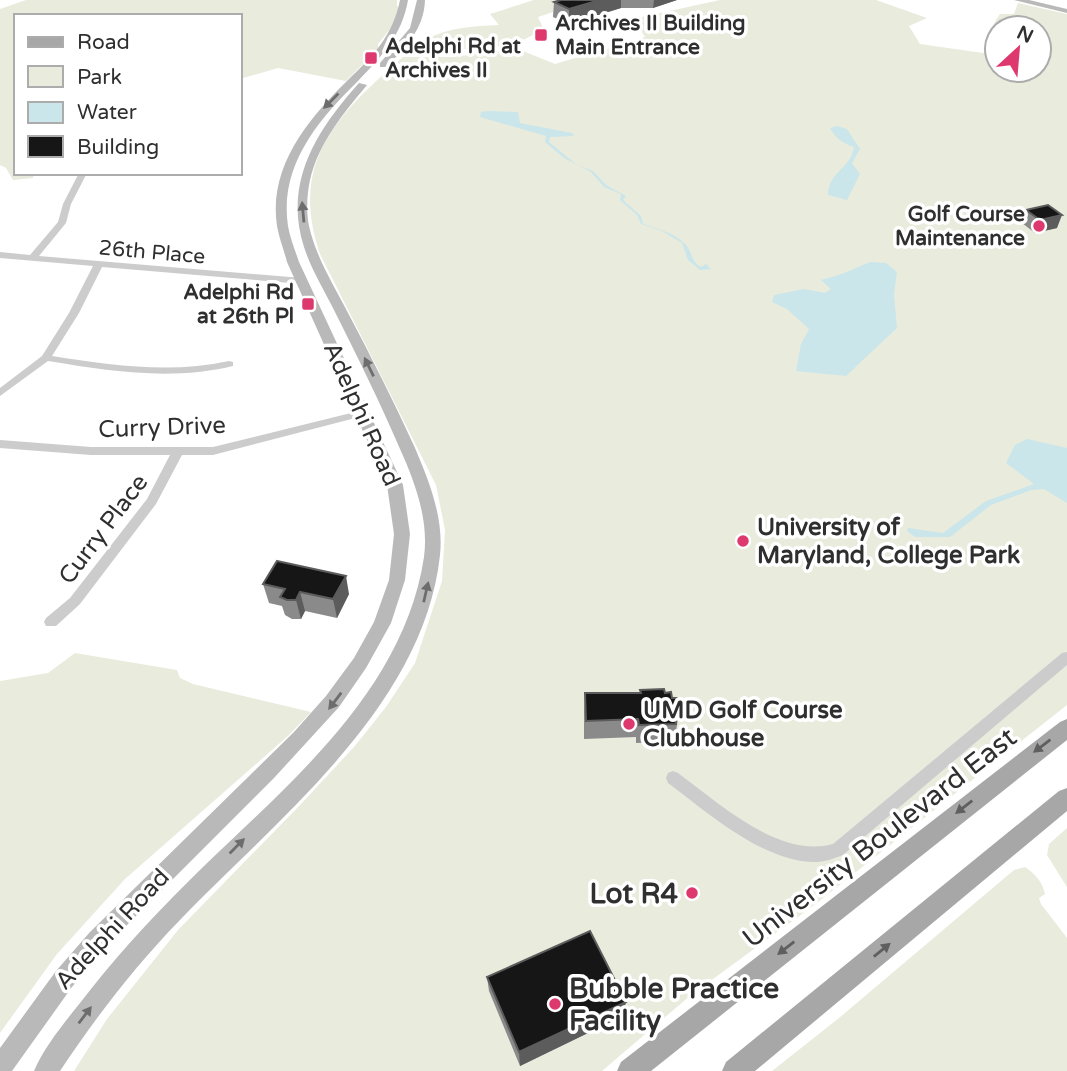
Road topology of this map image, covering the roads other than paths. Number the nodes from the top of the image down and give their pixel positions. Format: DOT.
graph roads {
  1 [pos="404,0"];
  2 [pos="421,0"];
  3 [pos="1018,0"];
  4 [pos="1067,11"];
  5 [pos="82,175"];
  6 [pos="0,255"];
  7 [pos="32,258"];
  8 [pos="98,265"];
  9 [pos="302,281"];
  10 [pos="46,358"];
  11 [pos="229,364"];
  12 [pos="0,393"];
  13 [pos="363,414"];
  14 [pos="0,444"];
  15 [pos="177,453"];
  16 [pos="51,622"];
  17 [pos="1067,657"];
  18 [pos="1067,728"];
  19 [pos="673,778"];
  20 [pos="1067,798"];
  21 [pos="0,1068"];
  22 [pos="46,1071"];
  23 [pos="630,1071"];
  24 [pos="735,1071"];
  1 -- 9 [label="main road, Adelphi Road, one-way"];
  22 -- 2 [label="main road, Adelphi Road, one-way"];
  3 -- 4 [label="main road"];
  5 -- 7 [label="street"];
  6 -- 7 [label="street, 26th Place"];
  7 -- 8 [label="street, 26th Place"];
  8 -- 9 [label="street, 26th Place"];
  8 -- 10 [label="street"];
  9 -- 13 [label="main road, Adelphi Road"];
  10 -- 11 [label="street"];
  10 -- 12 [label="street"];
  13 -- 15 [label="street, Curry Drive"];
  13 -- 21 [label="main road, Adelphi Road, one-way"];
  14 -- 15 [label="street, Curry Drive"];
  15 -- 16 [label="street, Curry Place"];
  17 -- 19 [label="street"];
  18 -- 23 [label="main road, University Boulevard East, one-way"];
  24 -- 20 [label="main road, one-way"];
}
